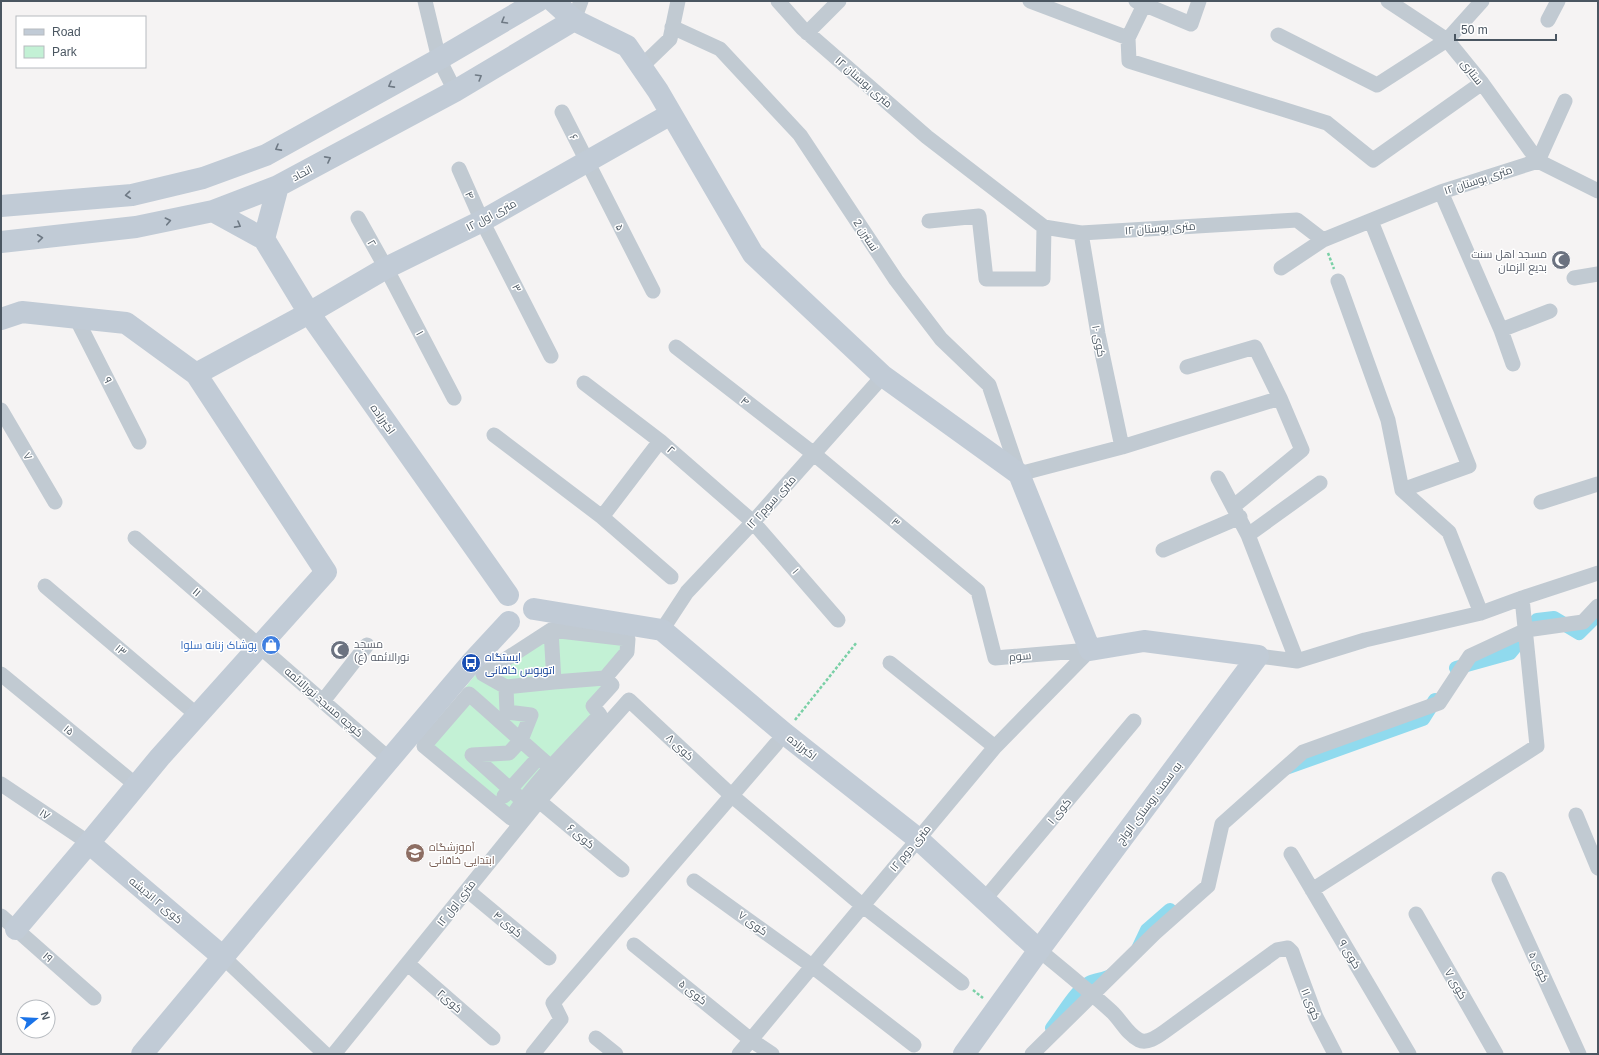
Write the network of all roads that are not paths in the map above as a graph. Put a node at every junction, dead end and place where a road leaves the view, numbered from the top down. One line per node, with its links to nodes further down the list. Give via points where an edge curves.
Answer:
1 (425, 1): 20 (street)
2 (538, 1): 20 (street, one-way to 20)
3 (553, 1): 13 (street)
4 (678, 1): 15 (street)
5 (778, 1): 16 (street, ۱۲ متری بوستان)
6 (839, 1): 16 (street)
7 (1030, 1): 18 (street)
8 (1199, 1): 12 (street, via 1191,24)
9 (1388, 1): 19 (street, ستاری)
10 (1482, 1): 19 (street)
11 (1558, 1): 14 (street)
12 (1140, 3): 18 (street)
13 (577, 11): 21 (street, via 607,35 627,46); 23 (street, اتحاد, one-way to 13)
14 (1548, 20)
15 (672, 27): 21 (street, via 670,39); 70 (street, نسترن 2, via 720,48 800,135 896,280 940,339 989,385)
16 (807, 33): 39 (street, ۱۲ متری بوستان, via 927,137)
17 (1278, 34): 19 (street, via 1377,85)
18 (1128, 38): 22 (street, via 1130,60 1327,123 1373,160)
19 (1447, 40): 22 (street, ستاری)
20 (439, 59): 23 (street); 33 (street, one-way to 33, via 266,155 203,178 132,195)
21 (642, 66): 26 (street)
22 (1482, 83): 27 (street, ستاری)
23 (455, 91): 30 (street, اتحاد, one-way to 23)
24 (1564, 101): 27 (street)
25 (562, 112): 28 (street, ۶)
26 (671, 114): 28 (street, ۱۲ متری اول); 60 (street, via 754,254)
27 (1538, 161): 31 (street); 32 (street, ۱۲ متری بوستان)
28 (587, 162): 36 (street, ۱۲ متری اول); 49 (street, ۵)
29 (458, 169): 36 (street, ۴)
30 (278, 186): 34 (street, اتحاد); 41 (street)
31 (1598, 191)
32 (1441, 192): 38 (street, ۱۲ متری بوستان); 54 (street)
33 (1, 206)
34 (213, 211): 41 (street, one-way to 41); 43 (street, اتحاد, one-way to 34, via 136,228)
35 (358, 218): 44 (street, ۲)
36 (482, 221): 44 (street, ۱۲ متری اول); 56 (street, ۳)
37 (929, 221): 39 (street, via 979,216 986,279 1043,279)
38 (1371, 221): 42 (street, ۱۲ متری بوستان); 74 (street, via 1469,466)
39 (1044, 227): 40 (street, ۱۲ متری بوستان)
40 (1081, 233): 42 (street, ۱۲ متری بوستان, via 1296,220); 68 (street, کوی ۱۰, via 1098,334)
41 (264, 239): 51 (street, اکبرزاده)
42 (1323, 240): 45 (street)
43 (1, 242)
44 (386, 268): 51 (street, ۱۲ متری اول); 62 (street, ۱)
45 (1281, 268)
46 (1598, 274): 47 (street)
47 (1574, 278)
48 (1338, 281): 74 (street, via 1388,420)
49 (654, 291)
50 (1550, 312): 54 (street)
51 (309, 313): 59 (street, ۱۲ متری اول); 87 (street, اکبرزاده)
52 (76, 318): 53 (street, via 22,312); 59 (street, via 126,323); 67 (street, ۹)
53 (1, 319)
54 (1501, 330): 57 (street)
55 (676, 347): 69 (street, ۴)
56 (551, 356)
57 (1513, 364)
58 (1187, 367): 63 (street, via 1255,346)
59 (196, 374): 98 (street, via 326,572)
60 (883, 376): 69 (street, ۱۲ متری سوم۲); 70 (street)
61 (584, 383): 66 (street, ۲)
62 (454, 398)
63 (1280, 398): 68 (street); 77 (street, via 1302,450)
64 (1, 410): 75 (street, ۷)
65 (494, 435): 78 (street)
66 (660, 441): 78 (street); 79 (street, ۲)
67 (139, 442)
68 (1122, 448): 70 (street)
69 (814, 454): 79 (street, ۱۲ متری سوم۲); 86 (street, ۳)
70 (1019, 474): 99 (street)
71 (1218, 478): 77 (street)
72 (1320, 483): 80 (street)
73 (1598, 484): 76 (street)
74 (1402, 490): 91 (street, via 1449,532)
75 (55, 502)
76 (1541, 502)
77 (1237, 512): 80 (street); 82 (street)
78 (602, 517): 84 (street)
79 (753, 522): 92 (street, ۱); 95 (street, ۱۲ متری سوم۲, via 687,592)
80 (1248, 535): 101 (street)
81 (135, 538): 98 (street, ۱۱)
82 (1163, 550)
83 (1598, 573): 88 (street)
84 (670, 576)
85 (45, 586): 109 (street, ۱۳)
86 (978, 591): 99 (street, سوم, via 995,658)
87 (508, 595): 90 (street, via 517,592 527,595); 93 (street, via 501,609)
88 (1522, 598): 91 (street); 96 (street)
89 (1598, 606): 96 (street, via 1583,622)
90 (534, 609): 93 (street, via 525,623); 95 (street)
91 (1481, 612): 101 (street, via 1365,640)
92 (838, 620)
93 (509, 622): 115 (street)
94 (552, 630): 104 (street, via 628,639 628,652); 105 (street); 106 (street, via 483,674)
95 (662, 630): 111 (street, اکبرزاده)
96 (1526, 630): 133 (street, via 1537,746); 145 (street, via 1470,656 1439,703 1303,752 1222,824 1208,886 1155,933)
97 (367, 645): 108 (street)
98 (259, 646): 108 (street, کوچه مسجد نورالائمه); 109 (street)
99 (1090, 650): 100 (street, via 1144,641); 113 (street, ۱۲ متری دوم)
100 (1258, 656): 101 (street); 139 (street, به سمت روستای الواج)
101 (1297, 660)
102 (890, 663): 113 (street)
103 (1, 674): 118 (street, ۱۵)
104 (605, 678): 105 (street); 116 (street, via 612,685 593,706 600,715)
105 (554, 682): 106 (street)
106 (506, 688): 112 (street, via 507,712 531,715)
107 (629, 700): 120 (street, کوی ۸); 122 (street, ۱۲ متری اول)
108 (323, 701): 115 (street, کوچه مسجد نورالائمه)
109 (197, 715): 118 (street)
110 (1134, 721): 134 (street, کوی ۱)
111 (780, 739): 120 (street); 125 (street, اکبرزاده)
112 (521, 740): 114 (street); 119 (street, via 509,753 472,755); 123 (street, via 469,694 424,746)
113 (995, 746): 125 (street, ۱۲ متری دوم)
114 (539, 757): 116 (street); 119 (street)
115 (389, 759): 140 (street)
116 (551, 767): 121 (street)
117 (1, 784): 126 (street, ۱۷)
118 (136, 785): 126 (street)
119 (510, 789): 121 (street); 123 (street)
120 (731, 795): 135 (street, کوی ۸); 154 (street, via 553,1003 561,1019)
121 (522, 800): 123 (street, via 511,818)
122 (539, 801): 129 (street, کوی ۶); 132 (street, ۱۲ متری اول)
123 (496, 805)
124 (1576, 815): 128 (street)
125 (917, 838): 134 (street, اکبرزاده); 135 (street, ۱۲ متری دوم)
126 (89, 843): 137 (street); 140 (street, کوی ۲ اندیشه)
127 (1291, 854): 133 (street, کوی ۹)
128 (1598, 868)
129 (622, 870)
130 (1499, 879): 163 (street, کوی ۵)
131 (694, 881): 143 (street, کوی ۷)
132 (466, 890): 141 (street, کوی ۴); 142 (street, ۱۲ متری اول)
133 (1312, 890): 161 (street, کوی ۹)
134 (984, 900): 139 (street, اکبرزاده)
135 (862, 904): 143 (street, ۱۲ متری دوم); 144 (street, کوی ۸)
136 (1416, 914): 162 (street, کوی ۷)
137 (9, 922): 146 (street, ۱۹)
138 (634, 945): 149 (street, کوی ۵)
139 (1039, 950): 145 (street); 158 (street, به سمت روستای الواج)
140 (223, 957): 151 (street); 152 (street)
141 (549, 958)
142 (408, 964): 147 (street, کوی۲); 153 (street, ۱۲ متری اول)
143 (812, 966): 149 (street, ۱۲ متری دوم); 150 (street, کوی ۷)
144 (962, 983)
145 (1092, 996): 159 (street); 160 (street, کوی ۱۱, via 1112,1012 1140,1041 1153,1039 1277,950 1288,948 1292,952 1316,1016)
146 (94, 998)
147 (493, 1038)
148 (596, 1038): 155 (street)
149 (751, 1040): 156 (street, ۱۲ متری دوم); 157 (street, کوی ۵)
150 (914, 1045)
151 (142, 1054)
152 (325, 1054)
153 (334, 1054)
154 (533, 1054)
155 (616, 1054)
156 (739, 1054)
157 (772, 1054)
158 (964, 1054)
159 (1032, 1054)
160 (1335, 1054)
161 (1409, 1054)
162 (1496, 1054)
163 (1580, 1054)

